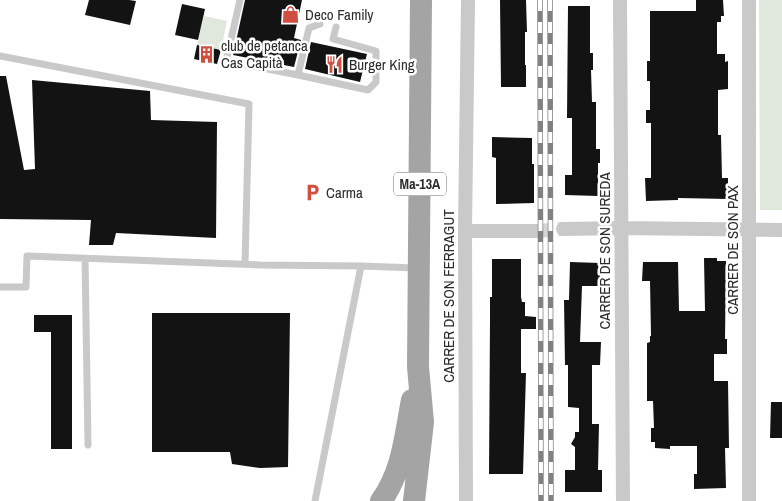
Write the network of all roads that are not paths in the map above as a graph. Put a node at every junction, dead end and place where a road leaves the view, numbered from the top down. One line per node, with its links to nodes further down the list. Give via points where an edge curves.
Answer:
1 (240, 0): 9 (lane, via 226,61)
2 (421, 0): 19 (main road, Ma-13A)
3 (468, 0): 15 (street, CARRER DE SON FERRAGUT)
4 (620, 0): 10 (street, CARRER DE SON SUREDA)
5 (749, 0): 11 (street, CARRER DE SON PAX)
6 (320, 24): 9 (lane, via 309,28)
7 (336, 27): 9 (lane, via 333,39 376,51 376,82 368,90)
8 (0, 56): 17 (lane, via 249,104)
9 (298, 75)
10 (621, 228): 11 (street); 13 (street); 27 (street, CARRER DE SON SUREDA)
11 (748, 229): 14 (street); 28 (street, CARRER DE SON PAX)
12 (537, 230): 15 (street)
13 (563, 230)
14 (782, 230)
15 (465, 231): 26 (street, CARRER DE SON FERRAGUT)
16 (85, 258): 17 (lane); 20 (lane, via 27,256 26,288); 22 (lane)
17 (245, 264): 18 (lane)
18 (361, 266): 19 (lane); 23 (lane)
19 (419, 269): 21 (main road, Ma-13A)
20 (0, 287)
21 (418, 367): 24 (main road, Ma-13A, via 403,453 393,481); 25 (main road, Ma-13A, via 423,422)
22 (88, 445)
23 (315, 499)
24 (381, 501)
25 (414, 501)
26 (466, 501)
27 (623, 501)
28 (750, 501)

